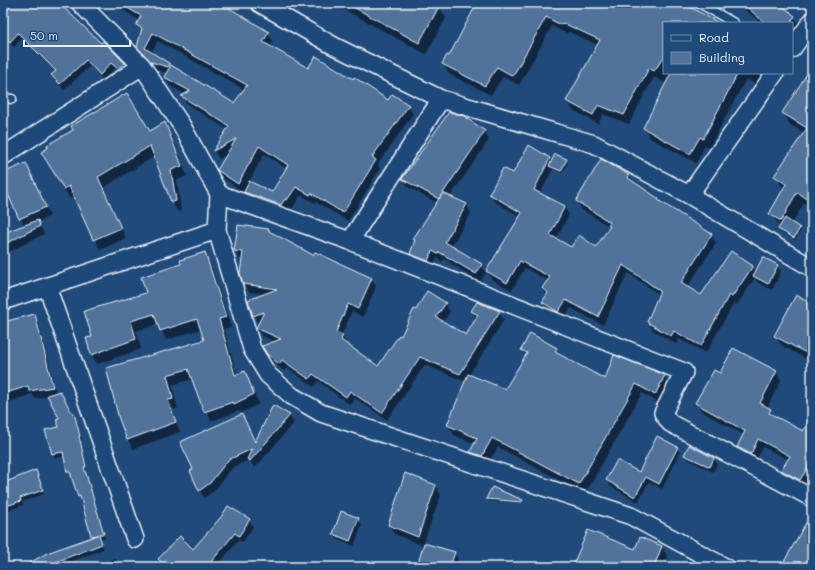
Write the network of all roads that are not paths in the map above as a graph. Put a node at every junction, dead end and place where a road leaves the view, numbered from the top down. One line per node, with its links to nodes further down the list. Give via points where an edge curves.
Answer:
1 (80, 3): 7 (street)
2 (259, 3): 11 (street, via 334,46)
3 (699, 3): 5 (lane)
4 (812, 21): 6 (street)
5 (732, 22)
6 (793, 48)
7 (142, 66): 12 (street); 13 (street, via 182,126)
8 (774, 74): 14 (street)
9 (3, 98): 10 (lane)
10 (12, 99)
11 (441, 99): 14 (street, via 594,144); 16 (street)
12 (3, 156)
13 (220, 194): 15 (street); 16 (street)
14 (689, 195): 17 (street)
15 (217, 230): 18 (street); 22 (street, via 252,349 268,375 292,396 321,413 631,516)
16 (350, 241): 20 (street, via 684,372 663,413 670,423)
17 (812, 268)
18 (47, 286): 19 (street); 21 (street)
19 (3, 301)
20 (812, 498)
21 (135, 539)
22 (725, 567)

